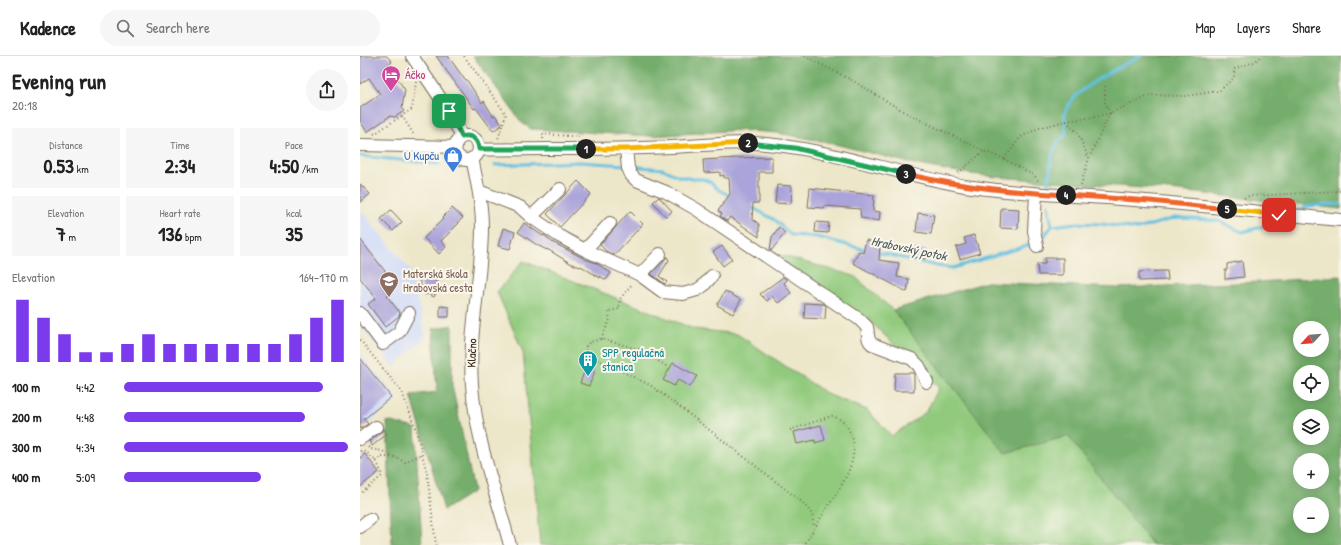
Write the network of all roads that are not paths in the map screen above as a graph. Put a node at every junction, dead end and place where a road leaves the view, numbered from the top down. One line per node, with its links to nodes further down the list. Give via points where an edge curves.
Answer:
1 (412, 56): 3 (street, via 449,111)
2 (364, 141): 3 (street)
3 (459, 142): 4 (street, via 466,136 474,138 477,141); 4 (street, via 456,151 460,157 468,160)
4 (476, 154): 5 (street); 8 (street, Klačno)
5 (627, 159): 7 (street, via 735,143 755,143 795,148 948,183 990,189); 19 (street, via 631,175 636,180 696,208 859,319 867,327 869,342 912,359 919,366)
6 (560, 189): 9 (street)
7 (1039, 190): 10 (street); 12 (street, via 1034,231)
8 (479, 191): 9 (street, via 520,207); 22 (street, Klačno, via 482,229 474,310 472,385 482,444)
9 (531, 217): 13 (street)
10 (1341, 220)
11 (610, 223): 13 (street)
12 (1037, 242)
13 (585, 250): 15 (street)
14 (660, 254): 15 (street)
15 (640, 275): 16 (street, via 663,292 683,294 704,286)
16 (712, 276)
17 (360, 313): 18 (street, via 383,344 399,332)
18 (409, 313)
19 (927, 382)
20 (376, 426): 21 (street)
21 (360, 439)
22 (510, 545)

